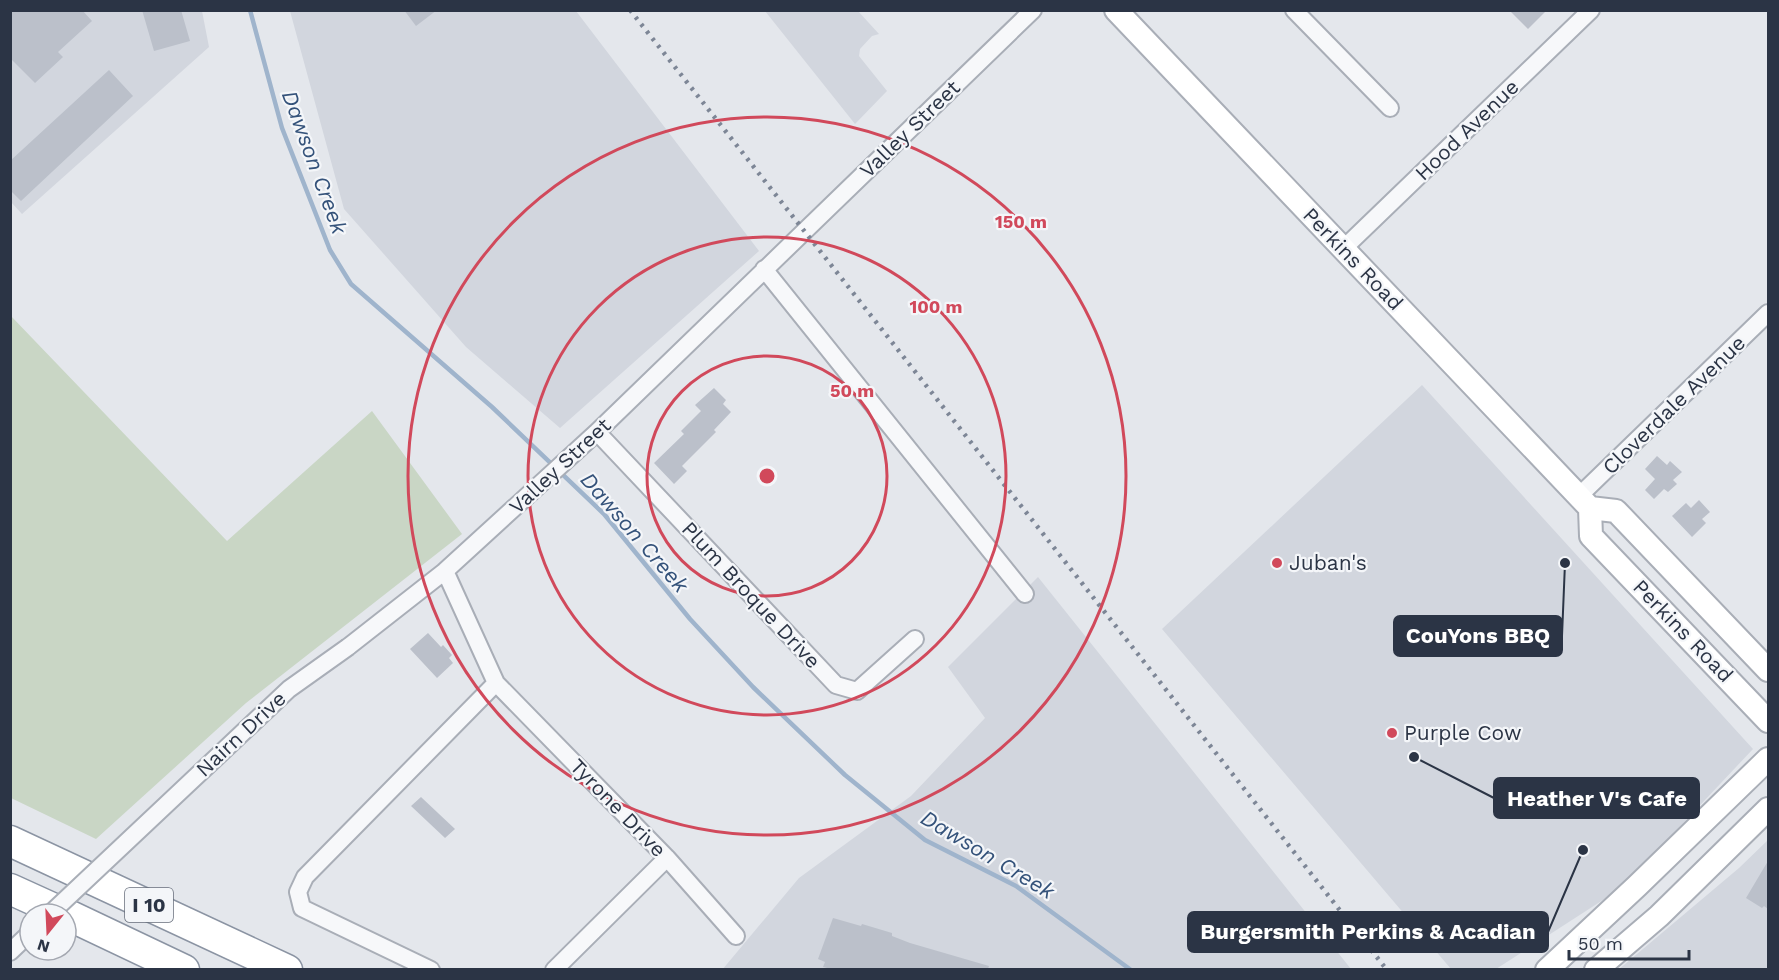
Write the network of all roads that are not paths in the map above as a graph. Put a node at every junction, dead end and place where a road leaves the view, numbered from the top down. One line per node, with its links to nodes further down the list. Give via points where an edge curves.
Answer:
1 (1033, 10): 7 (street, Valley Street)
2 (1116, 10): 6 (main road, Perkins Road)
3 (1294, 10): 5 (street)
4 (1590, 10): 6 (street, Hood Avenue)
5 (1390, 108)
6 (1343, 249): 10 (main road, Perkins Road)
7 (764, 269): 9 (street, Valley Street); 12 (street)
8 (1768, 313): 10 (street, Cloverdale Avenue)
9 (596, 432): 11 (street, Valley Street); 13 (street, Plum Broque Drive, via 836,685 857,691)
10 (1584, 502): 14 (main road, Perkins Road, via 1616,511); 16 (main road, Perkins Road, via 1591,536)
11 (445, 571): 15 (street); 23 (street, Nairn Drive, bridge, via 289,689)
12 (1025, 594)
13 (915, 639)
14 (1768, 670)
15 (496, 683): 20 (street, Tyrone Drive); 28 (street, via 305,877 298,892 302,908)
16 (1768, 721)
17 (1768, 759): 30 (main road)
18 (1768, 809): 31 (main road, via 1659,916)
19 (10, 841): 27 (highway, I 10)
20 (667, 858): 25 (street, Tyrone Drive); 29 (street)
21 (10, 889): 22 (highway, I 10)
22 (39, 902)
23 (63, 902)
24 (78, 920): 26 (highway, I 10)
25 (736, 936)
26 (184, 969)
27 (287, 969)
28 (430, 969)
29 (554, 969)
30 (1547, 969)
31 (1596, 969)

